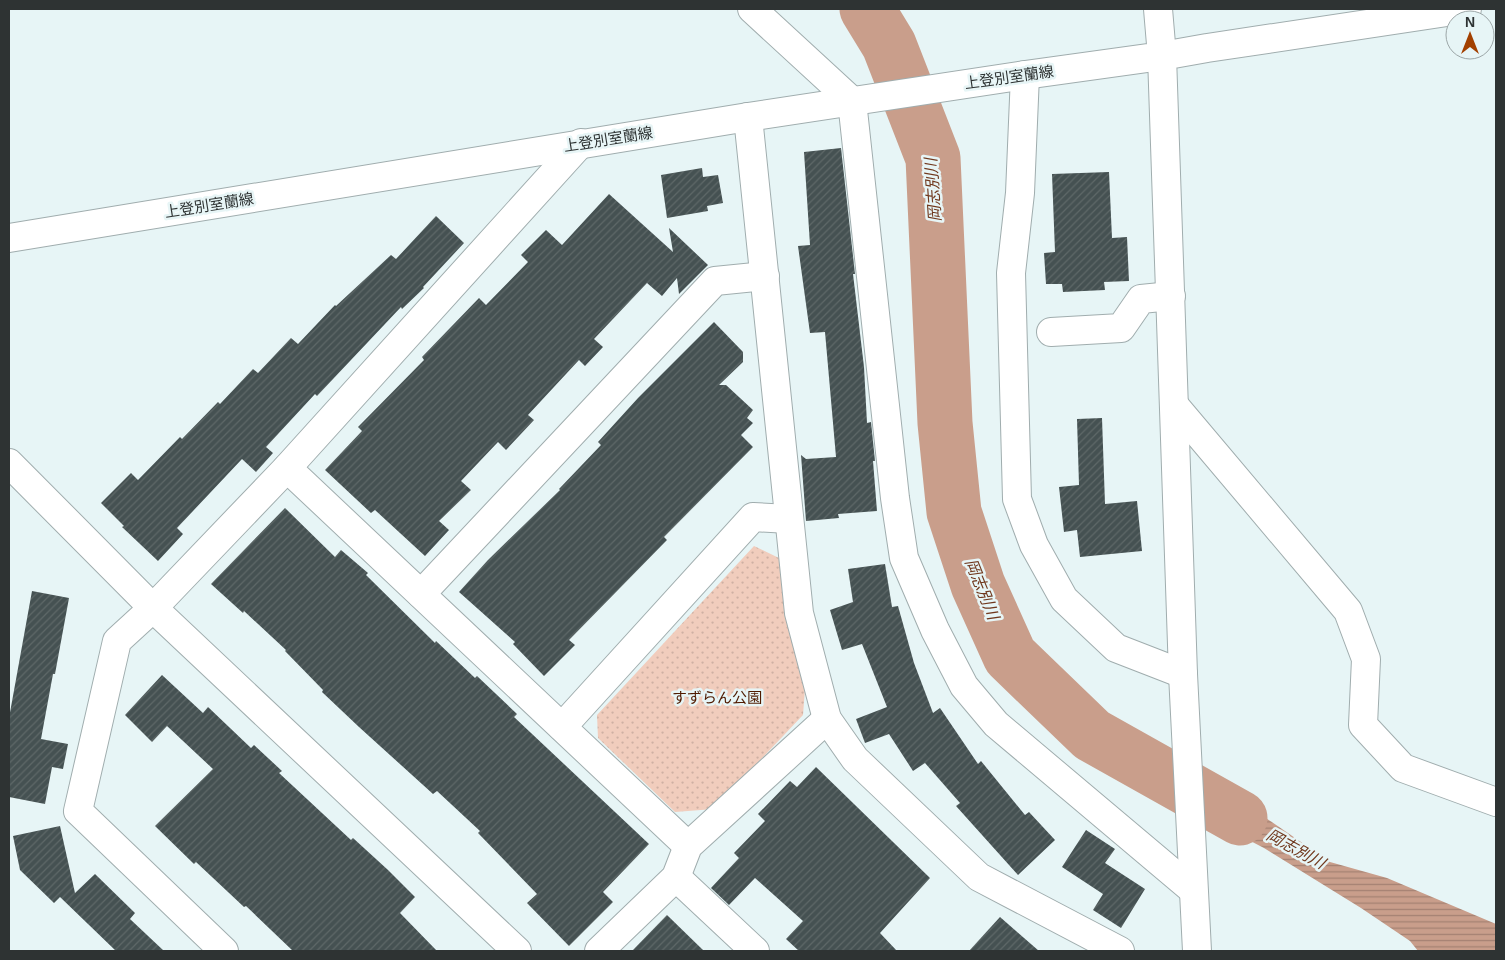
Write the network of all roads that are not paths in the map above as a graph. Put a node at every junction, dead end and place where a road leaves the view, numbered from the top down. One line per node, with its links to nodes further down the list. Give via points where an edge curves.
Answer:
1 (752, 9): 6 (street)
2 (1158, 9): 4 (street)
3 (1467, 9): 4 (street, 上登別室蘭線)
4 (1162, 56): 5 (street, 上登別室蘭線); 11 (street)
5 (1025, 75): 6 (street, 上登別室蘭線); 19 (street, via 1020,193 1011,273 1017,499 1034,546 1064,600 1116,648)
6 (860, 100): 7 (street, 上登別室蘭線); 25 (street, via 895,498 904,558 964,686 996,724)
7 (748, 117): 8 (street, 上登別室蘭線); 10 (street)
8 (581, 144): 9 (street, 上登別室蘭線); 15 (street)
9 (9, 238)
10 (765, 276): 16 (street); 17 (street, via 714,280)
11 (1171, 296): 12 (street, via 1141,299 1121,328); 13 (street)
12 (1051, 332)
13 (1175, 406): 19 (street); 22 (street, via 1348,611 1366,658 1363,725 1403,768)
14 (9, 463): 18 (street)
15 (287, 468): 17 (street); 18 (street)
16 (789, 520): 20 (street, via 799,613); 21 (street, via 753,517)
17 (421, 594): 21 (street)
18 (153, 608): 26 (street, via 117,641 78,811); 27 (street)
19 (1183, 674): 25 (street)
20 (827, 719): 23 (street); 30 (street, via 854,759 979,877)
21 (562, 727): 23 (street)
22 (1496, 802)
23 (688, 846): 24 (street)
24 (676, 877): 28 (street); 29 (street)
25 (1193, 890): 31 (street)
26 (224, 951)
27 (517, 951)
28 (599, 951)
29 (755, 951)
30 (1120, 951)
31 (1196, 951)

